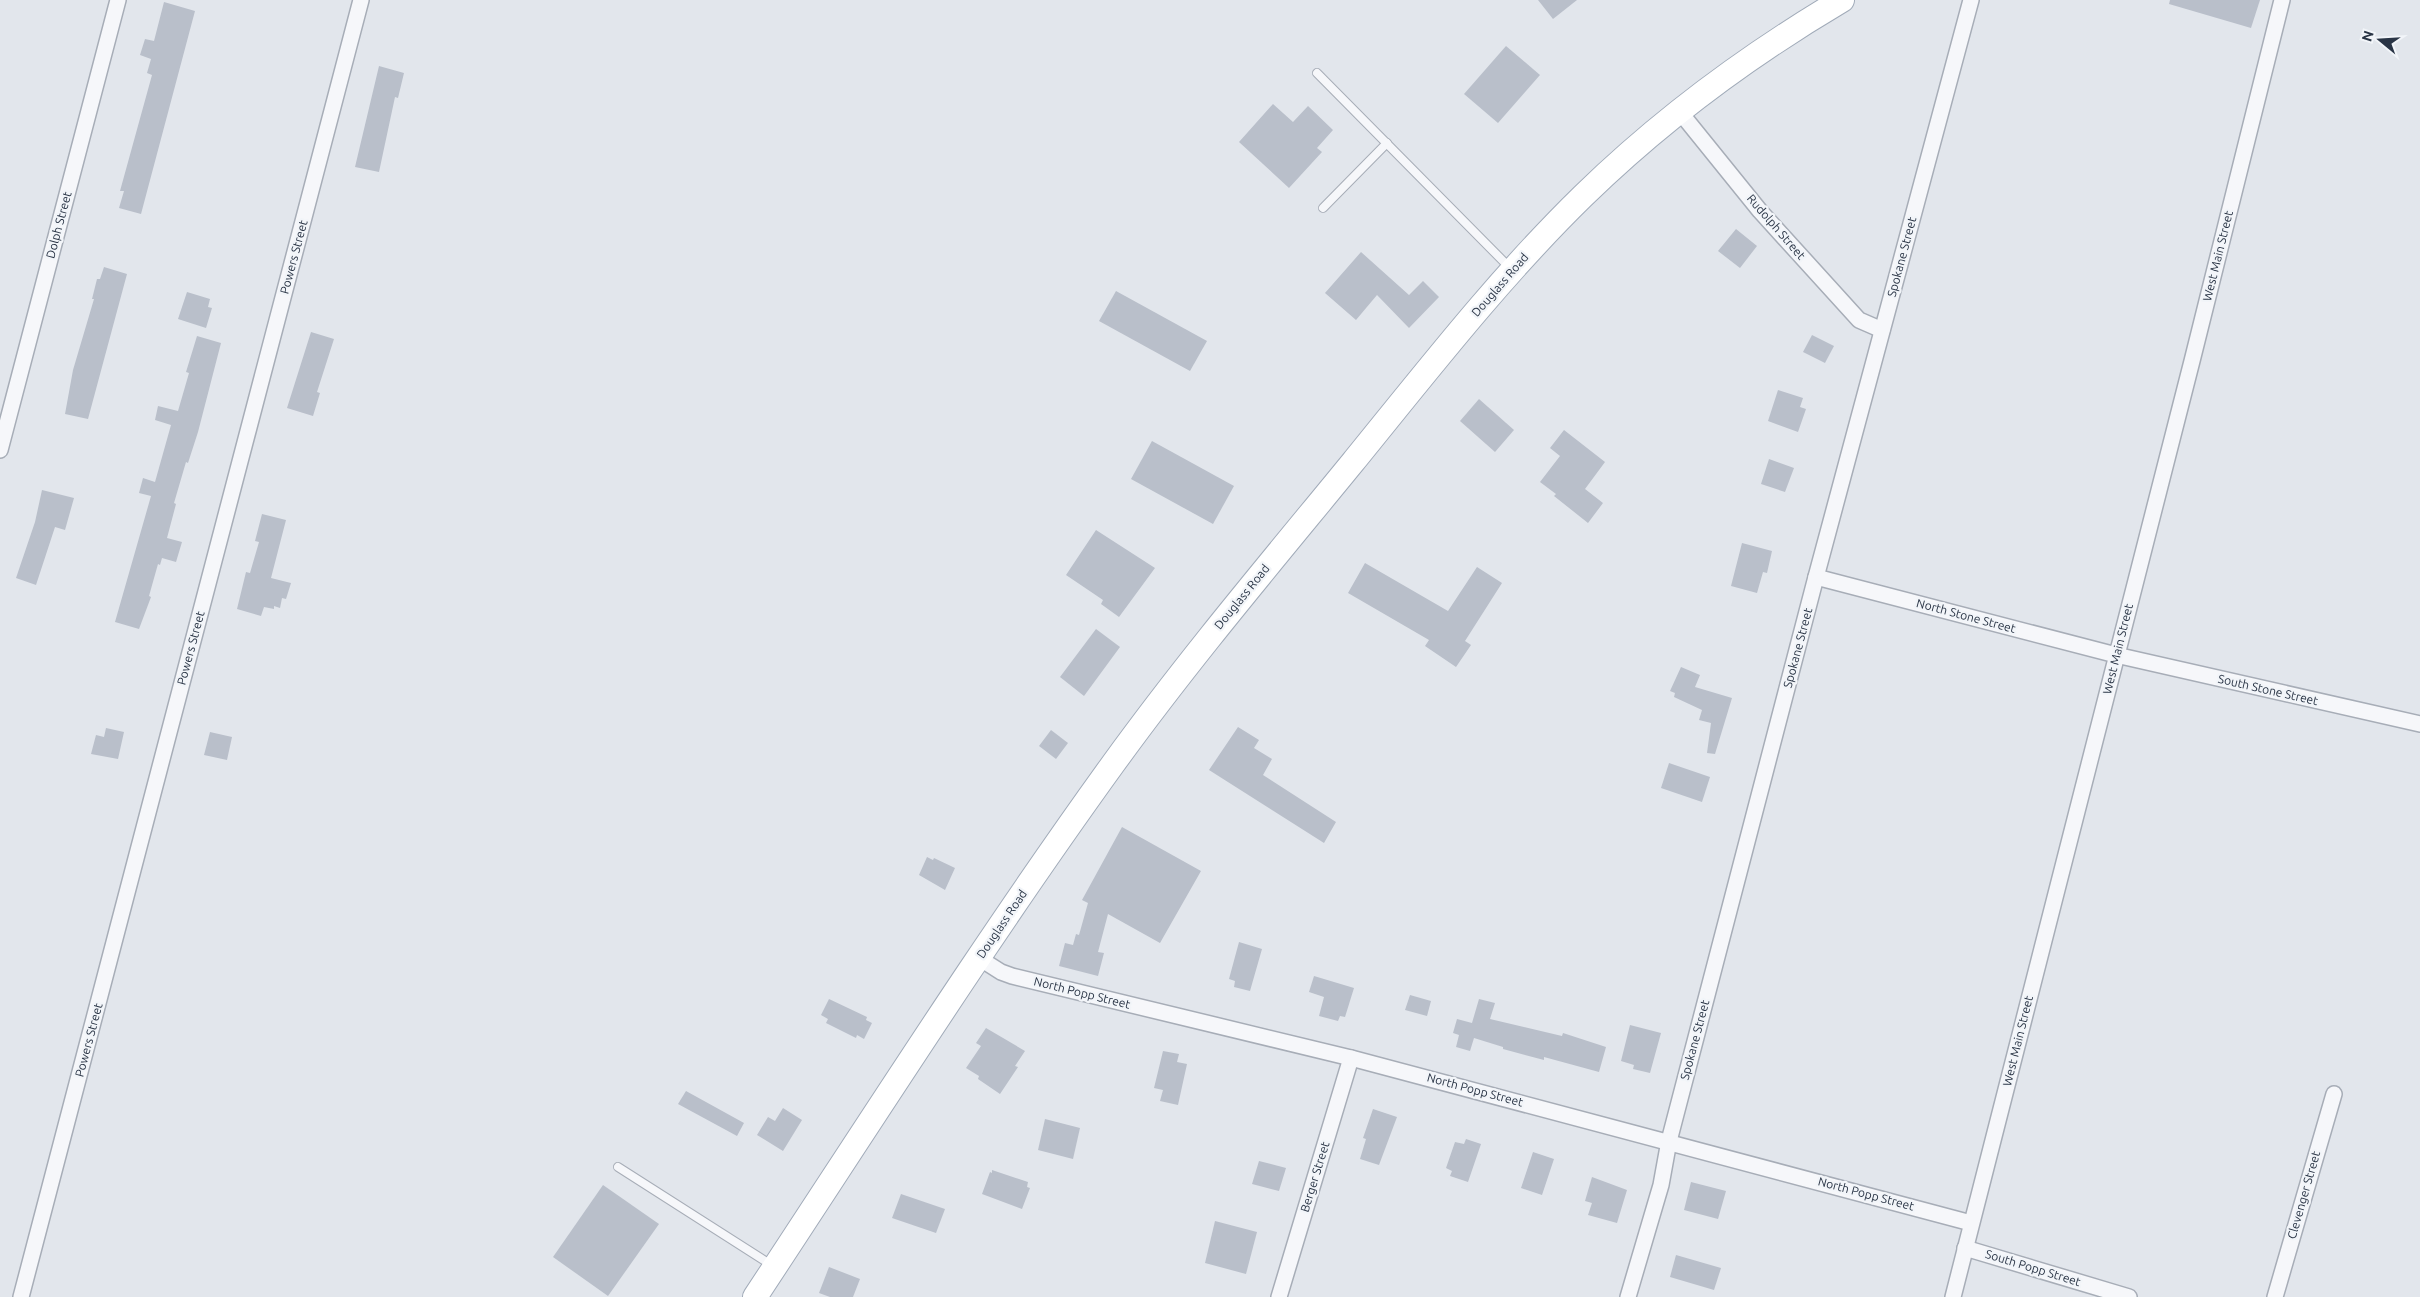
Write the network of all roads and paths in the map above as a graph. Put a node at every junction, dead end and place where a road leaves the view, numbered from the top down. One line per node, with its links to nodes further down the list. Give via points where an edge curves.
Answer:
1 (118, 0): 12 (street, Dolph Street)
2 (361, 0): 24 (street, Powers Street)
3 (1842, 0): 7 (main road, Douglass Road, via 1759,52)
4 (1971, 0): 11 (street, Spokane Street)
5 (2282, 0): 14 (street, West Main Street)
6 (1317, 73): 8 (lane)
7 (1680, 112): 10 (main road, Douglass Road, via 1584,196); 11 (street, Rudolph Street, via 1760,211 1859,320)
8 (1387, 143): 9 (lane); 10 (lane)
9 (1323, 208)
10 (1512, 270): 16 (main road, Douglass Road, via 1171,687 1075,818)
11 (1882, 330): 13 (street, Spokane Street)
12 (0, 450)
13 (1816, 577): 14 (street, North Stone Street); 19 (street, Spokane Street)
14 (2116, 655): 15 (street, South Stone Street); 21 (street, West Main Street)
15 (2420, 724)
16 (980, 958): 17 (street, North Popp Street, via 1012,976); 23 (main road, Douglass Road)
17 (1351, 1058): 19 (street, North Popp Street); 26 (street, Berger Street)
18 (2334, 1094): 30 (street, Clevenger Street)
19 (1669, 1141): 21 (street, North Popp Street); 27 (street, Spokane Street, via 1661,1185)
20 (618, 1167): 23 (lane)
21 (1971, 1223): 22 (street, West Main Street)
22 (1965, 1248): 28 (street, West Main Street); 29 (street, South Popp Street)
23 (775, 1267): 25 (main road, Douglass Road)
24 (21, 1297)
25 (755, 1297)
26 (1279, 1297)
27 (1628, 1297)
28 (1953, 1297)
29 (2129, 1297)
30 (2275, 1297)

